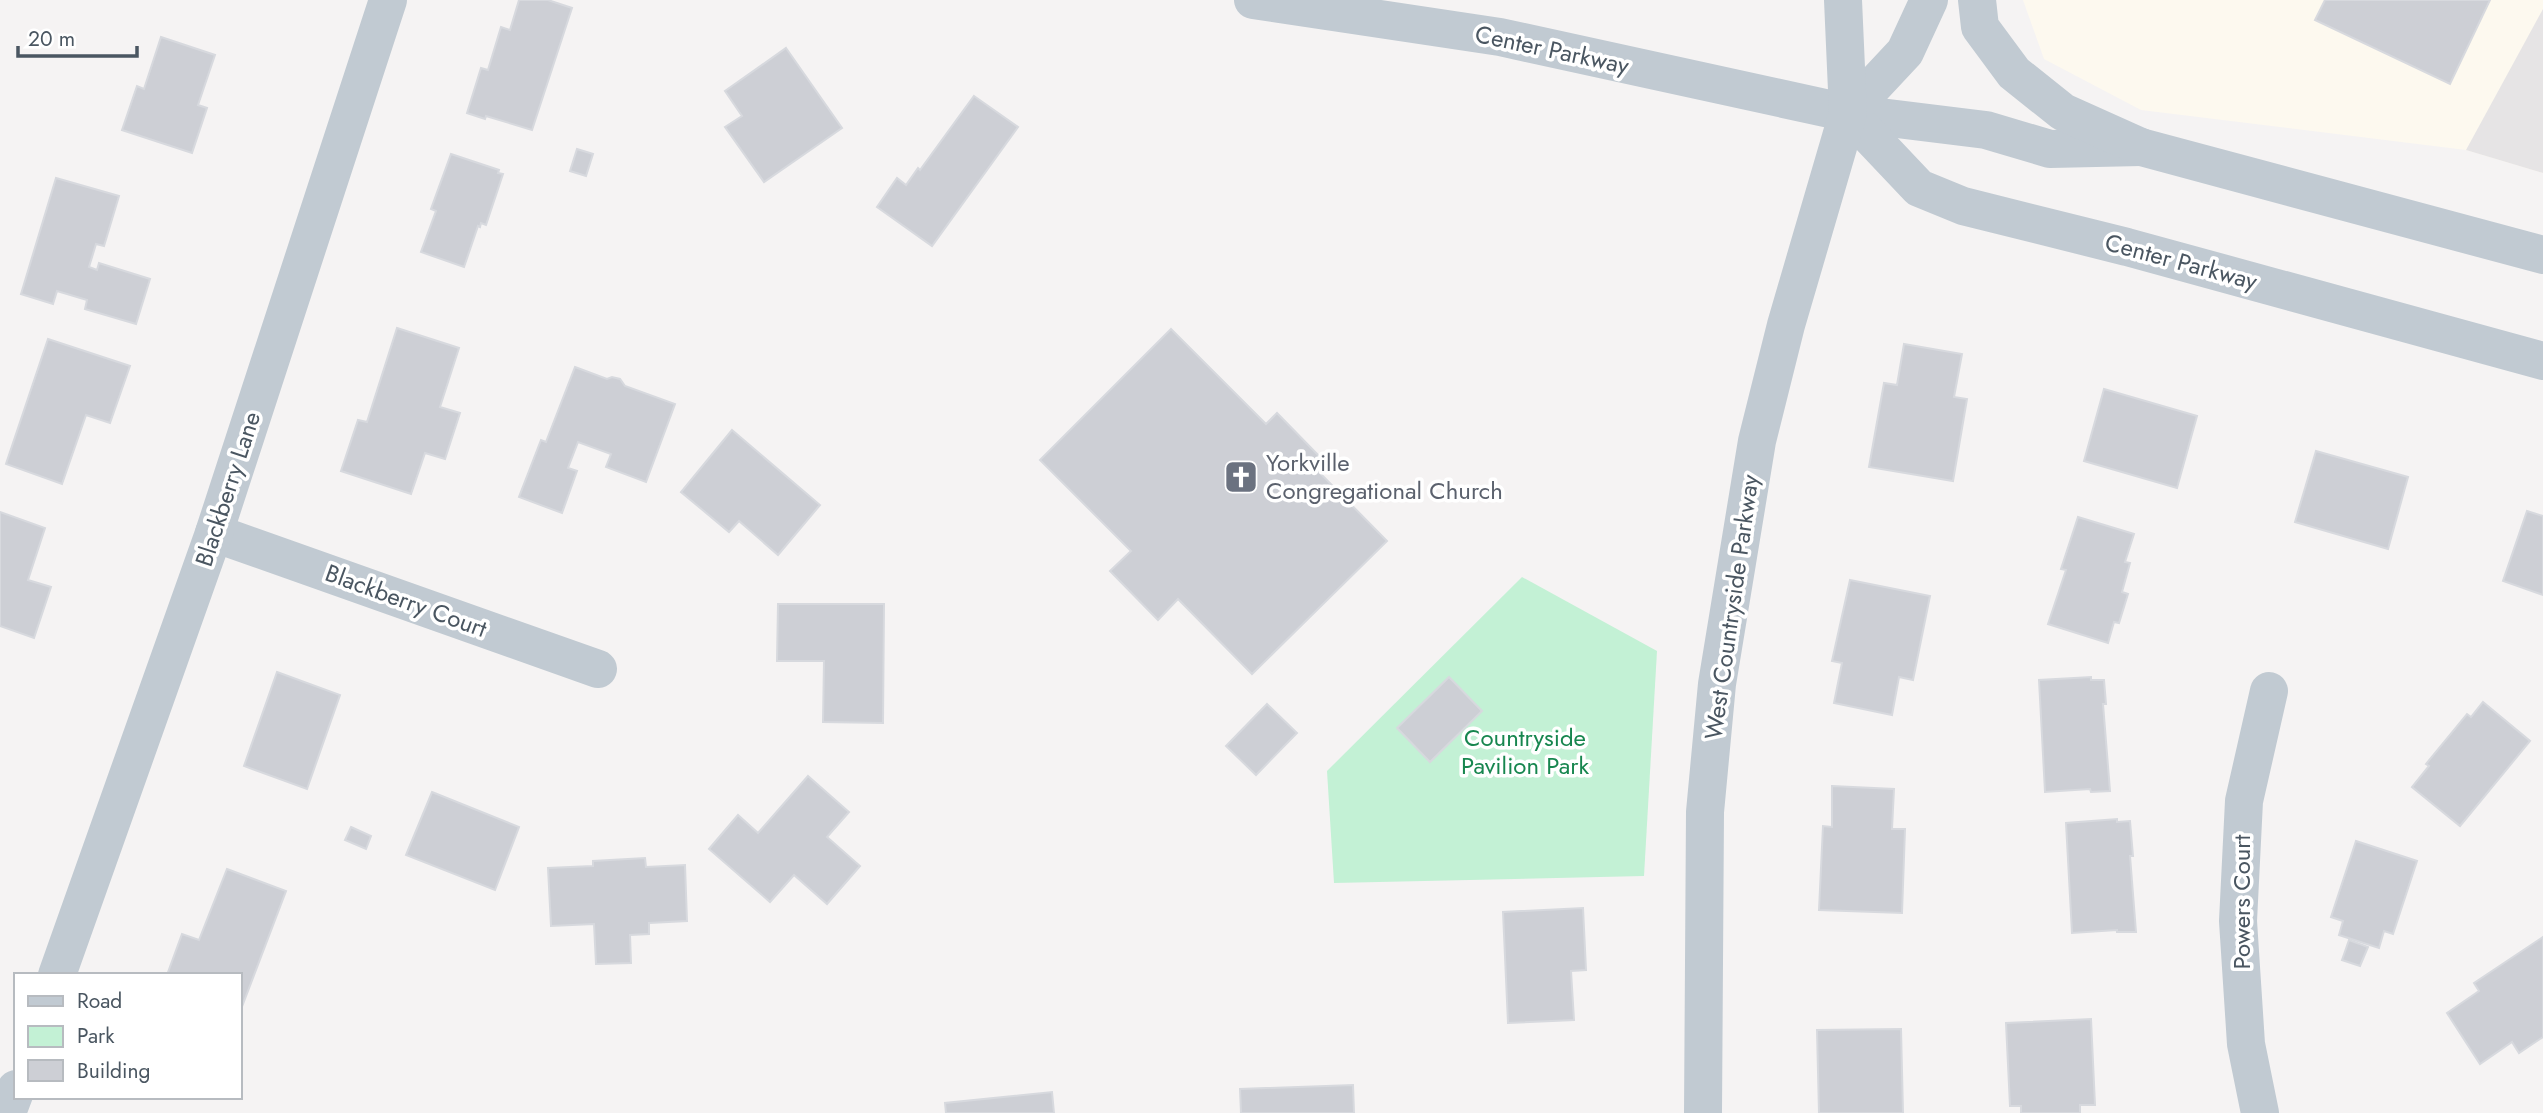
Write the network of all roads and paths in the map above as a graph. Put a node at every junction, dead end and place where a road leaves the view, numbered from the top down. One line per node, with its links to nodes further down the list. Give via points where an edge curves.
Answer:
1 (388, 0): 10 (street, Blackberry Lane)
2 (1252, 0): 6 (street, Center Parkway, via 1500,37)
3 (1843, 0): 6 (street, West Countryside Parkway)
4 (1929, 0): 6 (street, West Countryside Parkway, via 1905,52)
5 (1977, 0): 7 (street, Center Parkway, via 1980,27 2014,73 2063,112)
6 (1848, 113): 7 (street, Center Parkway, via 1986,130 2050,149); 9 (street, Center Parkway, via 1919,188 1963,206); 16 (street, West Countryside Parkway, via 1757,441 1717,684 1704,812)
7 (2141, 148): 8 (street, Center Parkway)
8 (2543, 255)
9 (2543, 361)
10 (214, 533): 11 (street, Blackberry Court); 13 (street, Blackberry Lane)
11 (598, 669)
12 (2269, 691): 17 (street, Powers Court, via 2244,801 2238,921 2246,1044)
13 (58, 973)
14 (14, 1094): 15 (street)
15 (7, 1113)
16 (1703, 1113)
17 (2260, 1113)

